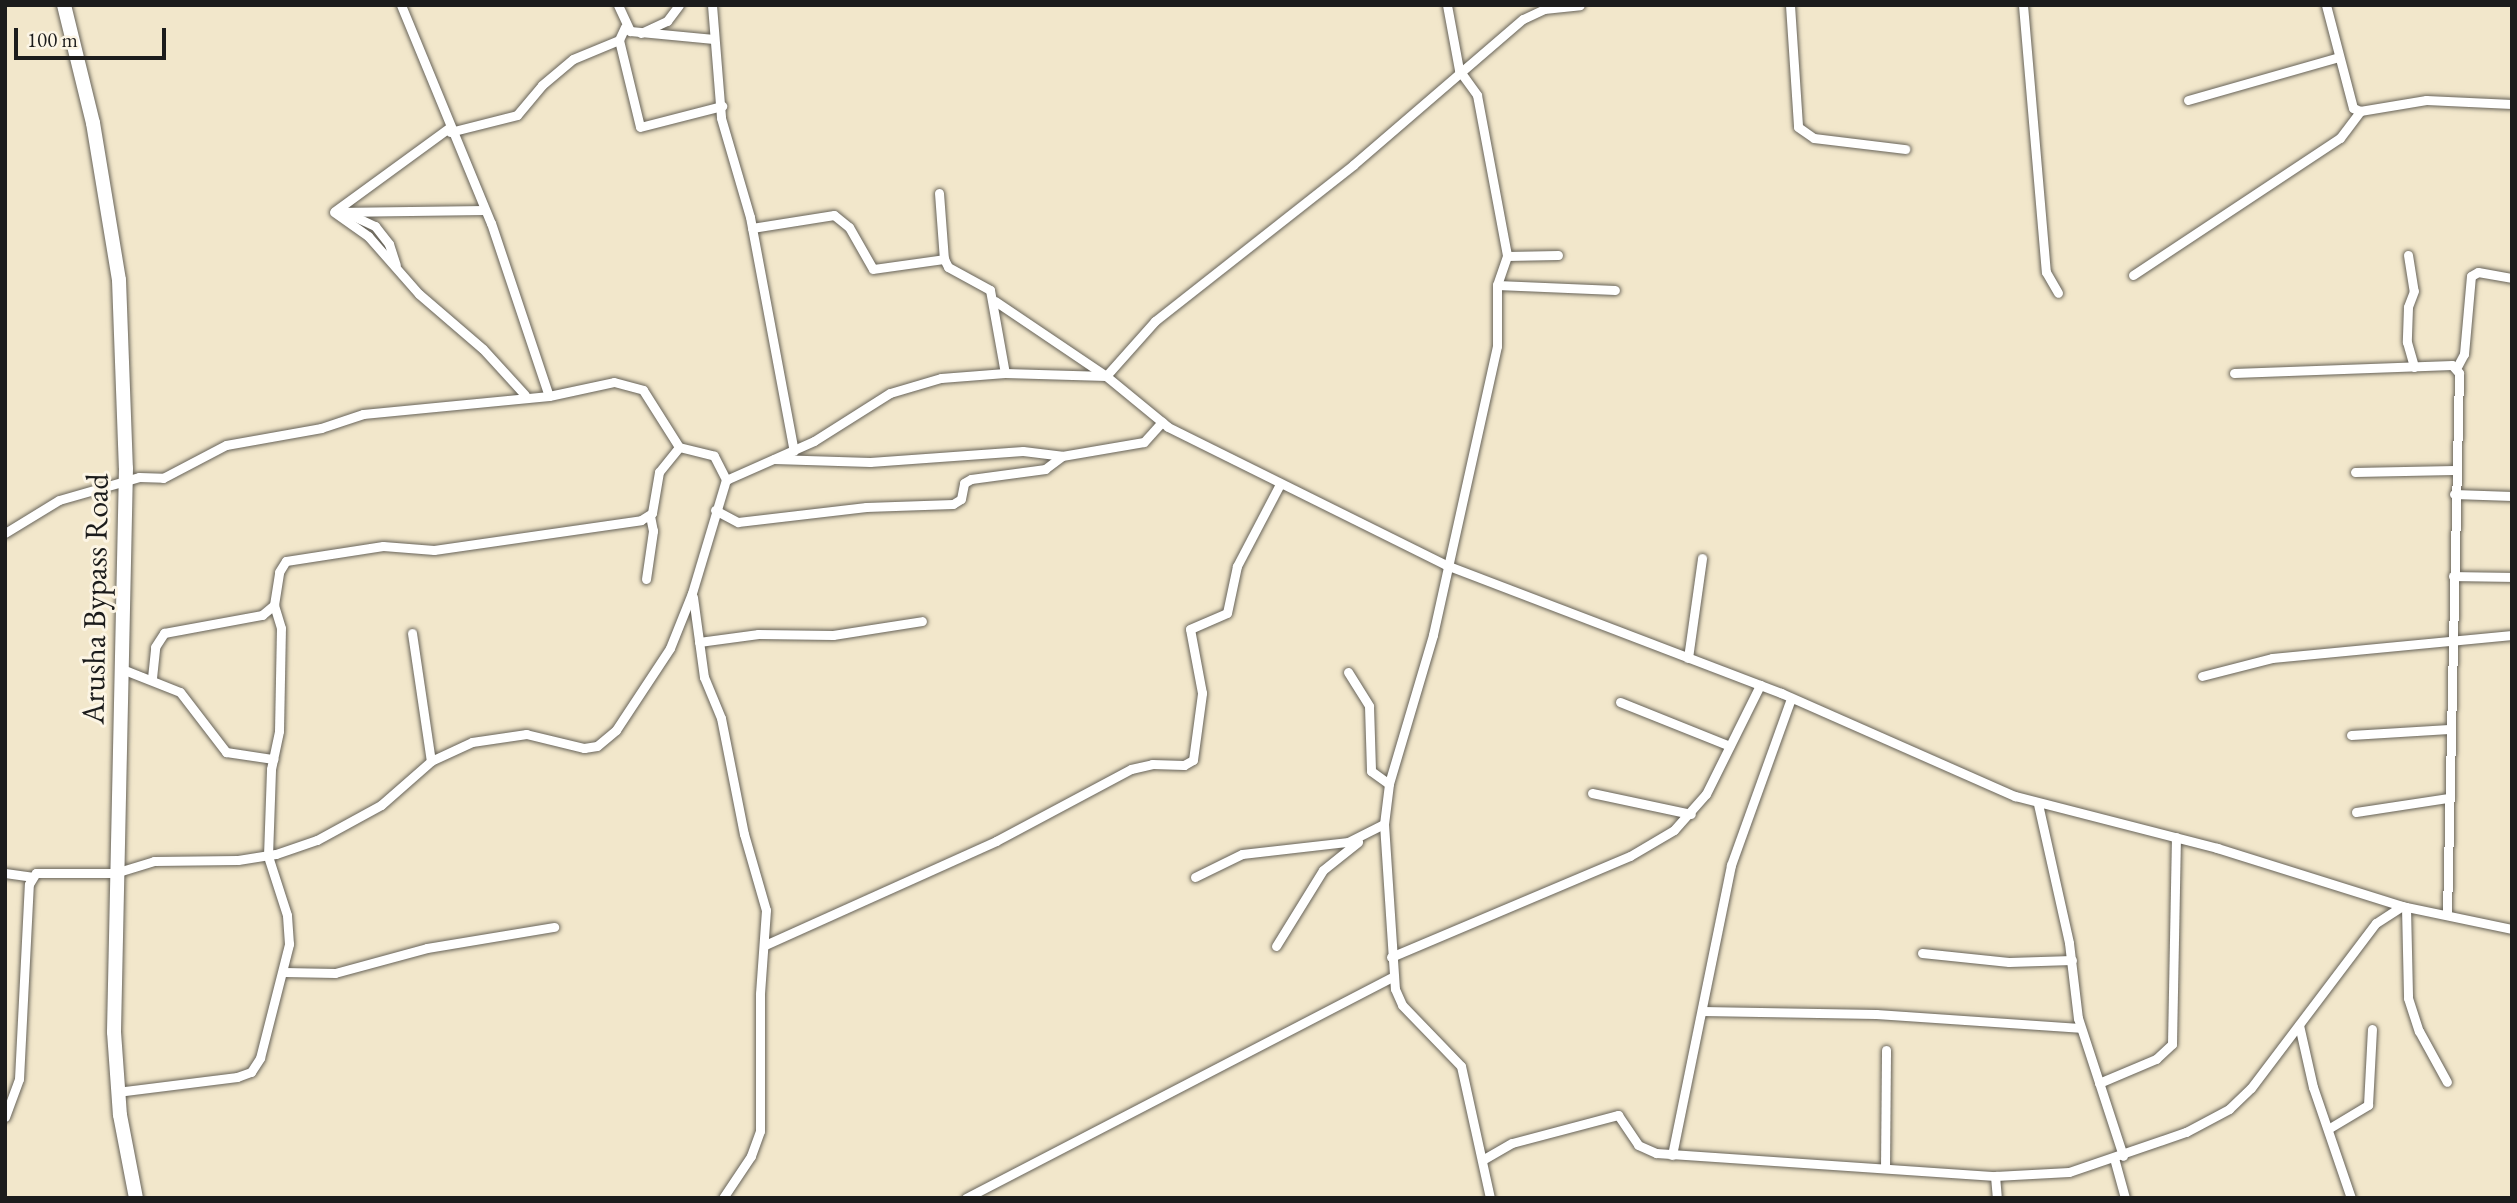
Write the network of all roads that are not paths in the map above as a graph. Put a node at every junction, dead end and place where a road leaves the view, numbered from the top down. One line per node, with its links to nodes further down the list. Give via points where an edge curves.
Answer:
1 (64, 5): 51 (main road, Arusha Bypass Road, via 93,123 119,280)
2 (401, 5): 21 (street)
3 (618, 5): 11 (street)
4 (679, 5): 12 (street, via 667,21)
5 (712, 5): 13 (street)
6 (1447, 5): 16 (street)
7 (1580, 5): 16 (street, via 1533,12)
8 (1790, 5): 22 (street, via 1798,127 1814,138)
9 (2023, 5): 35 (street, via 2046,272)
10 (2326, 5): 15 (street)
11 (625, 27): 12 (street); 14 (street)
12 (640, 34): 13 (street)
13 (714, 39): 19 (street)
14 (619, 40): 19 (street, via 640,127); 21 (street, via 573,59 542,85 517,115)
15 (2339, 57): 17 (street); 20 (street, via 2349,102)
16 (1459, 70): 28 (street, via 1476,95); 41 (street, via 1353,165 1155,321)
17 (2188, 100)
18 (2512, 104): 20 (street, via 2426,100)
19 (722, 106): 26 (street, via 721,118)
20 (2360, 111): 31 (street, via 2340,138)
21 (450, 130): 24 (street); 25 (street)
22 (1905, 149)
23 (939, 192): 30 (street)
24 (485, 210): 25 (street); 43 (street)
25 (334, 212): 42 (street, via 368,236)
26 (752, 228): 30 (street, via 834,215 849,227 873,270); 46 (street)
27 (1558, 255): 28 (street)
28 (1507, 256): 33 (street)
29 (2408, 256): 37 (street, via 2414,291 2408,307 2407,342)
30 (944, 259): 36 (street, via 948,267 990,290)
31 (2133, 275)
32 (2512, 278): 38 (street, via 2478,272 2471,276 2464,354)
33 (1497, 285): 34 (street); 60 (street, via 1497,346)
34 (1615, 290)
35 (2058, 293)
36 (995, 301): 39 (street); 41 (street)
37 (2414, 367): 38 (street); 40 (street)
38 (2457, 367): 49 (street, via 2461,391)
39 (1005, 373): 41 (street); 46 (street, via 941,379 890,393)
40 (2234, 373)
41 (1106, 376): 44 (street)
42 (525, 395): 43 (street); 51 (street, via 467,406 363,414 321,428 226,445 163,478)
43 (549, 396): 45 (street, via 614,382 632,384 655,405)
44 (1162, 422): 47 (street, via 1144,442); 53 (street)
45 (679, 447): 52 (street, via 714,456); 57 (street, via 659,472)
46 (793, 451): 48 (street)
47 (1062, 456): 48 (street, via 1033,451 870,462); 56 (street, via 1045,469 967,481 961,499 953,503 866,507 738,523)
48 (772, 459): 52 (street)
49 (2454, 470): 50 (street); 54 (street)
50 (2355, 472)
51 (126, 480): 58 (street, via 59,500); 72 (main road, Arusha Bypass Road)
52 (726, 480): 56 (street)
53 (1280, 484): 60 (street); 102 (street, via 1240,559 1227,613 1190,629 1202,705 1189,764 1131,769 985,847)
54 (2454, 494): 55 (street); 61 (street)
55 (2512, 496)
56 (715, 510): 64 (street)
57 (650, 516): 63 (street, via 653,531); 65 (street, via 434,550 383,546 295,558 279,572)
58 (5, 533)
59 (1702, 558): 71 (street)
60 (1446, 565): 71 (street); 84 (street, via 1433,635)
61 (2454, 576): 62 (street); 69 (street)
62 (2512, 577)
63 (646, 579)
64 (692, 593): 70 (street); 83 (street, via 661,664 616,730 597,746 584,748 514,734 472,741)
65 (274, 604): 75 (street, via 254,617 164,633 155,647); 82 (street, via 281,628 279,731)
66 (922, 621): 70 (street, via 833,635 758,634)
67 (412, 633): 83 (street)
68 (2512, 635): 69 (street)
69 (2452, 637): 74 (street, via 2272,658); 79 (street)
70 (699, 642): 102 (street, via 704,677 721,718 744,834 762,891)
71 (1688, 658): 76 (street)
72 (122, 669): 75 (street); 95 (main road, Arusha Bypass Road)
73 (1348, 672): 84 (street, via 1369,706 1371,771)
74 (2202, 676)
75 (152, 678): 82 (street, via 180,692 220,748 239,757)
76 (1760, 685): 77 (street); 81 (street)
77 (1791, 698): 87 (street); 109 (street, via 1731,865)
78 (1620, 702): 81 (street)
79 (2449, 729): 80 (street); 86 (street)
80 (2351, 735)
81 (1730, 746): 89 (street)
82 (273, 759): 93 (street)
83 (431, 761): 93 (street, via 380,805 317,840)
84 (1389, 784): 90 (street)
85 (1592, 793): 89 (street)
86 (2448, 798): 88 (street); 99 (street)
87 (2038, 804): 91 (street); 106 (street)
88 (2356, 812)
89 (1691, 814): 105 (street, via 1630,856)
90 (1384, 824): 92 (street); 105 (street)
91 (2176, 837): 98 (street); 115 (street, via 2171,976 2175,1036 2156,1059)
92 (1362, 839): 97 (street, via 1242,854); 103 (street, via 1323,870)
93 (268, 856): 95 (street, via 154,861); 107 (street, via 289,930)
94 (5, 873): 96 (street)
95 (115, 873): 96 (street, via 47,872); 116 (main road, Arusha Bypass Road)
96 (32, 877): 117 (street, via 19,1079)
97 (1195, 877)
98 (2404, 907): 99 (street); 110 (street, via 2375,923); 114 (street, via 2408,999 2418,1031)
99 (2447, 913): 101 (street)
100 (554, 927): 107 (street, via 415,950 335,973)
101 (2512, 929)
102 (765, 945): 125 (street, via 760,994 760,1131 751,1156)
103 (1276, 946)
104 (1922, 953): 106 (street, via 2009,962)
105 (1391, 957): 108 (street)
106 (2072, 960): 111 (street)
107 (284, 972): 116 (street, via 260,1058 251,1072)
108 (1392, 977): 121 (street, via 1402,1005 1461,1066); 126 (street)
109 (1702, 1011): 111 (street, via 1877,1014); 119 (street)
110 (2299, 1025): 118 (street); 120 (street, via 2229,1109 2186,1132)
111 (2080, 1028): 115 (street)
112 (2372, 1029): 118 (street, via 2368,1105)
113 (1886, 1049): 122 (street)
114 (2447, 1082)
115 (2099, 1083): 120 (street)
116 (117, 1092): 124 (main road, Arusha Bypass Road)
117 (5, 1117)
118 (2328, 1129): 130 (street)
119 (1672, 1155): 121 (street, via 1642,1149 1618,1115 1512,1143); 122 (street)
120 (2119, 1157): 123 (street, via 2051,1175); 129 (street)
121 (1484, 1159): 127 (street)
122 (1885, 1168): 123 (street)
123 (1995, 1176): 128 (street)
124 (136, 1198)
125 (723, 1198)
126 (966, 1198)
127 (1490, 1198)
128 (1997, 1198)
129 (2125, 1198)
130 (2351, 1198)

